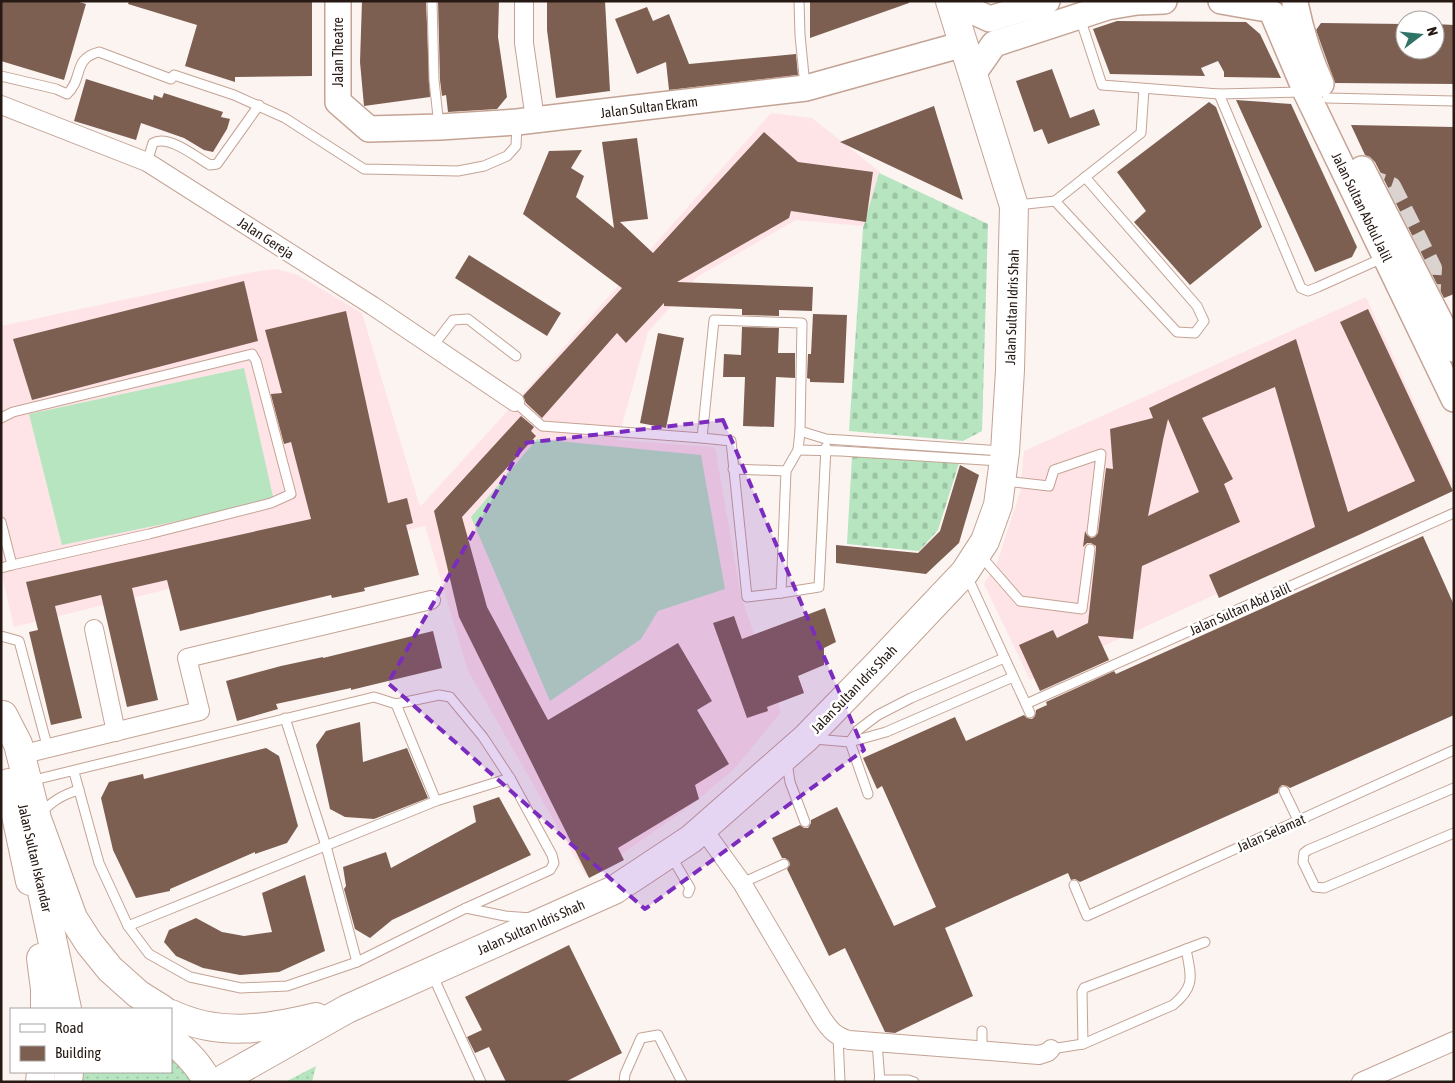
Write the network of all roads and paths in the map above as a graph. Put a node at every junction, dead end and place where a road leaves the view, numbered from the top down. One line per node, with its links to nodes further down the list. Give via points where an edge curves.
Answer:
1 (338, 1): 21 (street, Jalan Theatre)
2 (432, 1): 25 (lane, via 434,80)
3 (524, 1): 24 (street)
4 (799, 1): 16 (lane)
5 (950, 1): 9 (street, via 990,19); 13 (highway, Jalan Sultan Idris Shah)
6 (1164, 1): 10 (street)
7 (1221, 1): 11 (street)
8 (1295, 2): 11 (street, via 1286,12); 19 (street, Jalan Sultan Abdul Jalil, via 1313,67)
9 (1033, 3)
10 (1106, 4): 12 (street)
11 (1264, 8): 19 (street, Jalan Sultan Abdul Jalil)
12 (1079, 15): 14 (street, via 994,44); 17 (lane, via 1102,85)
13 (964, 44): 14 (highway, Jalan Sultan Idris Shah); 16 (street, Jalan Sultan Ekram)
14 (973, 74): 29 (highway, Jalan Sultan Idris Shah)
15 (1, 76): 23 (lane, via 67,94 74,88 81,64 88,55 99,52 172,79 174,75)
16 (806, 88): 24 (street, Jalan Sultan Ekram)
17 (1144, 88): 18 (lane); 27 (lane, via 1141,133)
18 (1219, 94): 19 (lane); 30 (lane, via 1301,288 1308,291)
19 (1317, 95): 20 (lane); 30 (street, Jalan Sultan Abdul Jalil); 31 (street, Jalan Sultan Abdul Jalil)
20 (1454, 101)
21 (338, 102): 25 (street, Jalan Sultan Ekram, via 370,129)
22 (1, 104): 26 (street, Jalan Gereja)
23 (259, 105): 24 (lane, via 364,169 458,171 484,166 508,156 516,146); 26 (lane, via 218,164 210,165 169,141 159,140 153,143)
24 (526, 121): 25 (street, Jalan Sultan Ekram)
25 (440, 127)
26 (147, 162): 32 (street, Jalan Gereja)
27 (1085, 177): 28 (lane); 28 (lane, via 1197,306 1204,321 1194,333 1177,332)
28 (1055, 201): 29 (lane)
29 (1014, 206): 42 (highway, Jalan Sultan Idris Shah, via 1010,370)
30 (1386, 257): 34 (street, Jalan Sultan Abdul Jalil)
31 (1450, 334)
32 (433, 346): 33 (lane, via 453,320 468,319); 35 (street, Jalan Gereja)
33 (516, 356)
34 (1454, 399)
35 (515, 402): 38 (lane, via 542,426)
36 (1, 418): 50 (lane, via 13,412 252,354 290,494 261,506)
37 (800, 431): 38 (lane, via 802,323 714,320); 39 (lane); 40 (lane)
38 (702, 438): 43 (lane, via 731,441)
39 (826, 439): 41 (lane); 42 (lane)
40 (798, 450): 41 (lane); 44 (lane)
41 (826, 451): 42 (lane); 52 (lane, via 819,587)
42 (1003, 465): 47 (lane, via 1049,486 1054,470 1100,454); 49 (highway, Jalan Sultan Idris Shah, via 998,505 985,541)
43 (733, 469): 44 (lane); 52 (lane, via 747,597)
44 (786, 470): 52 (lane)
45 (1454, 513): 57 (lane, Jalan Sultan Abd Jalil, via 1028,708)
46 (1, 522): 50 (lane)
47 (1092, 532)
48 (1090, 548): 49 (lane, via 1082,609 1020,602)
49 (971, 562): 56 (lane); 60 (highway, Jalan Sultan Idris Shah)
50 (12, 565): 51 (lane)
51 (1, 568)
52 (781, 593)
53 (431, 600): 62 (street, via 187,658 200,711)
54 (94, 629): 62 (street)
55 (1, 636): 65 (lane, via 19,641)
56 (1004, 658): 57 (lane); 63 (lane, via 878,715 858,730)
57 (1013, 677): 63 (lane, via 886,732)
58 (396, 704): 61 (lane, via 374,697); 69 (lane, via 439,694 450,697 483,737); 75 (lane)
59 (2, 711): 67 (highway); 76 (highway, via 4,764); 96 (highway, Jalan Sultan Iskandar)
60 (831, 712): 64 (highway, Jalan Sultan Idris Shah); 84 (highway, via 782,737 684,825 646,851)
61 (285, 718): 68 (lane); 81 (lane)
62 (116, 732): 65 (street)
63 (850, 742): 64 (lane); 74 (lane)
64 (796, 746): 78 (lane, via 790,782); 79 (highway, Jalan Sultan Idris Shah)
65 (48, 749): 67 (street)
66 (1454, 750): 77 (lane, Jalan Selamat)
67 (20, 755): 70 (highway)
68 (74, 772): 70 (lane); 72 (lane)
69 (510, 778): 75 (lane); 88 (lane, via 554,863 550,870)
70 (27, 782): 76 (highway)
71 (1454, 788): 80 (lane, via 1308,850 1304,853 1303,862 1315,887 1324,888)
72 (79, 790): 76 (lane, via 45,809); 90 (lane, via 99,863)
73 (1284, 791): 77 (lane)
74 (868, 794)
75 (436, 801): 81 (lane)
76 (19, 812): 95 (highway, via 33,898); 97 (highway, via 73,918 99,957 124,984)
77 (1298, 820): 86 (lane, Jalan Selamat, via 1087,916)
78 (805, 822)
79 (703, 829): 82 (highway, Jalan Sultan Idris Shah); 85 (street)
80 (1454, 833)
81 (326, 846): 90 (lane); 93 (lane)
82 (670, 853): 84 (highway, Jalan Sultan Idris Shah); 87 (lane, via 687,880)
83 (784, 864): 85 (lane)
84 (630, 880): 89 (highway, Jalan Sultan Idris Shah)
85 (742, 883): 101 (street, via 822,1018)
86 (1074, 885)
87 (688, 893)
88 (466, 908): 89 (lane); 93 (lane)
89 (546, 920): 94 (highway, Jalan Sultan Idris Shah)
90 (128, 926): 93 (lane, via 149,954 190,977 241,988 287,986)
91 (1205, 942): 92 (lane)
92 (1186, 949): 105 (lane, via 1190,986 1184,996 1173,1005); 105 (lane, via 1084,988)
93 (357, 962)
94 (431, 971): 98 (highway, Jalan Sultan Idris Shah); 111 (lane)
95 (45, 1008)
96 (67, 1008)
97 (160, 1008)
98 (347, 1009): 99 (highway, via 285,1024 238,1030 201,1025); 110 (highway, Jalan Sultan Idris Shah)
99 (172, 1014)
100 (982, 1031): 107 (lane)
101 (838, 1037): 104 (street); 114 (lane)
102 (172, 1041): 109 (highway, via 193,1059)
103 (1454, 1041): 116 (street)
104 (877, 1042): 107 (street); 108 (lane)
105 (1083, 1044): 106 (lane)
106 (1051, 1049): 107 (street, via 1044,1055)
107 (982, 1051)
108 (879, 1081): 115 (lane)
109 (208, 1082)
110 (223, 1082)
111 (481, 1082)
112 (624, 1082): 113 (lane, via 641,1038 658,1035)
113 (682, 1082)
114 (840, 1082)
115 (914, 1082)
116 (1361, 1082)

